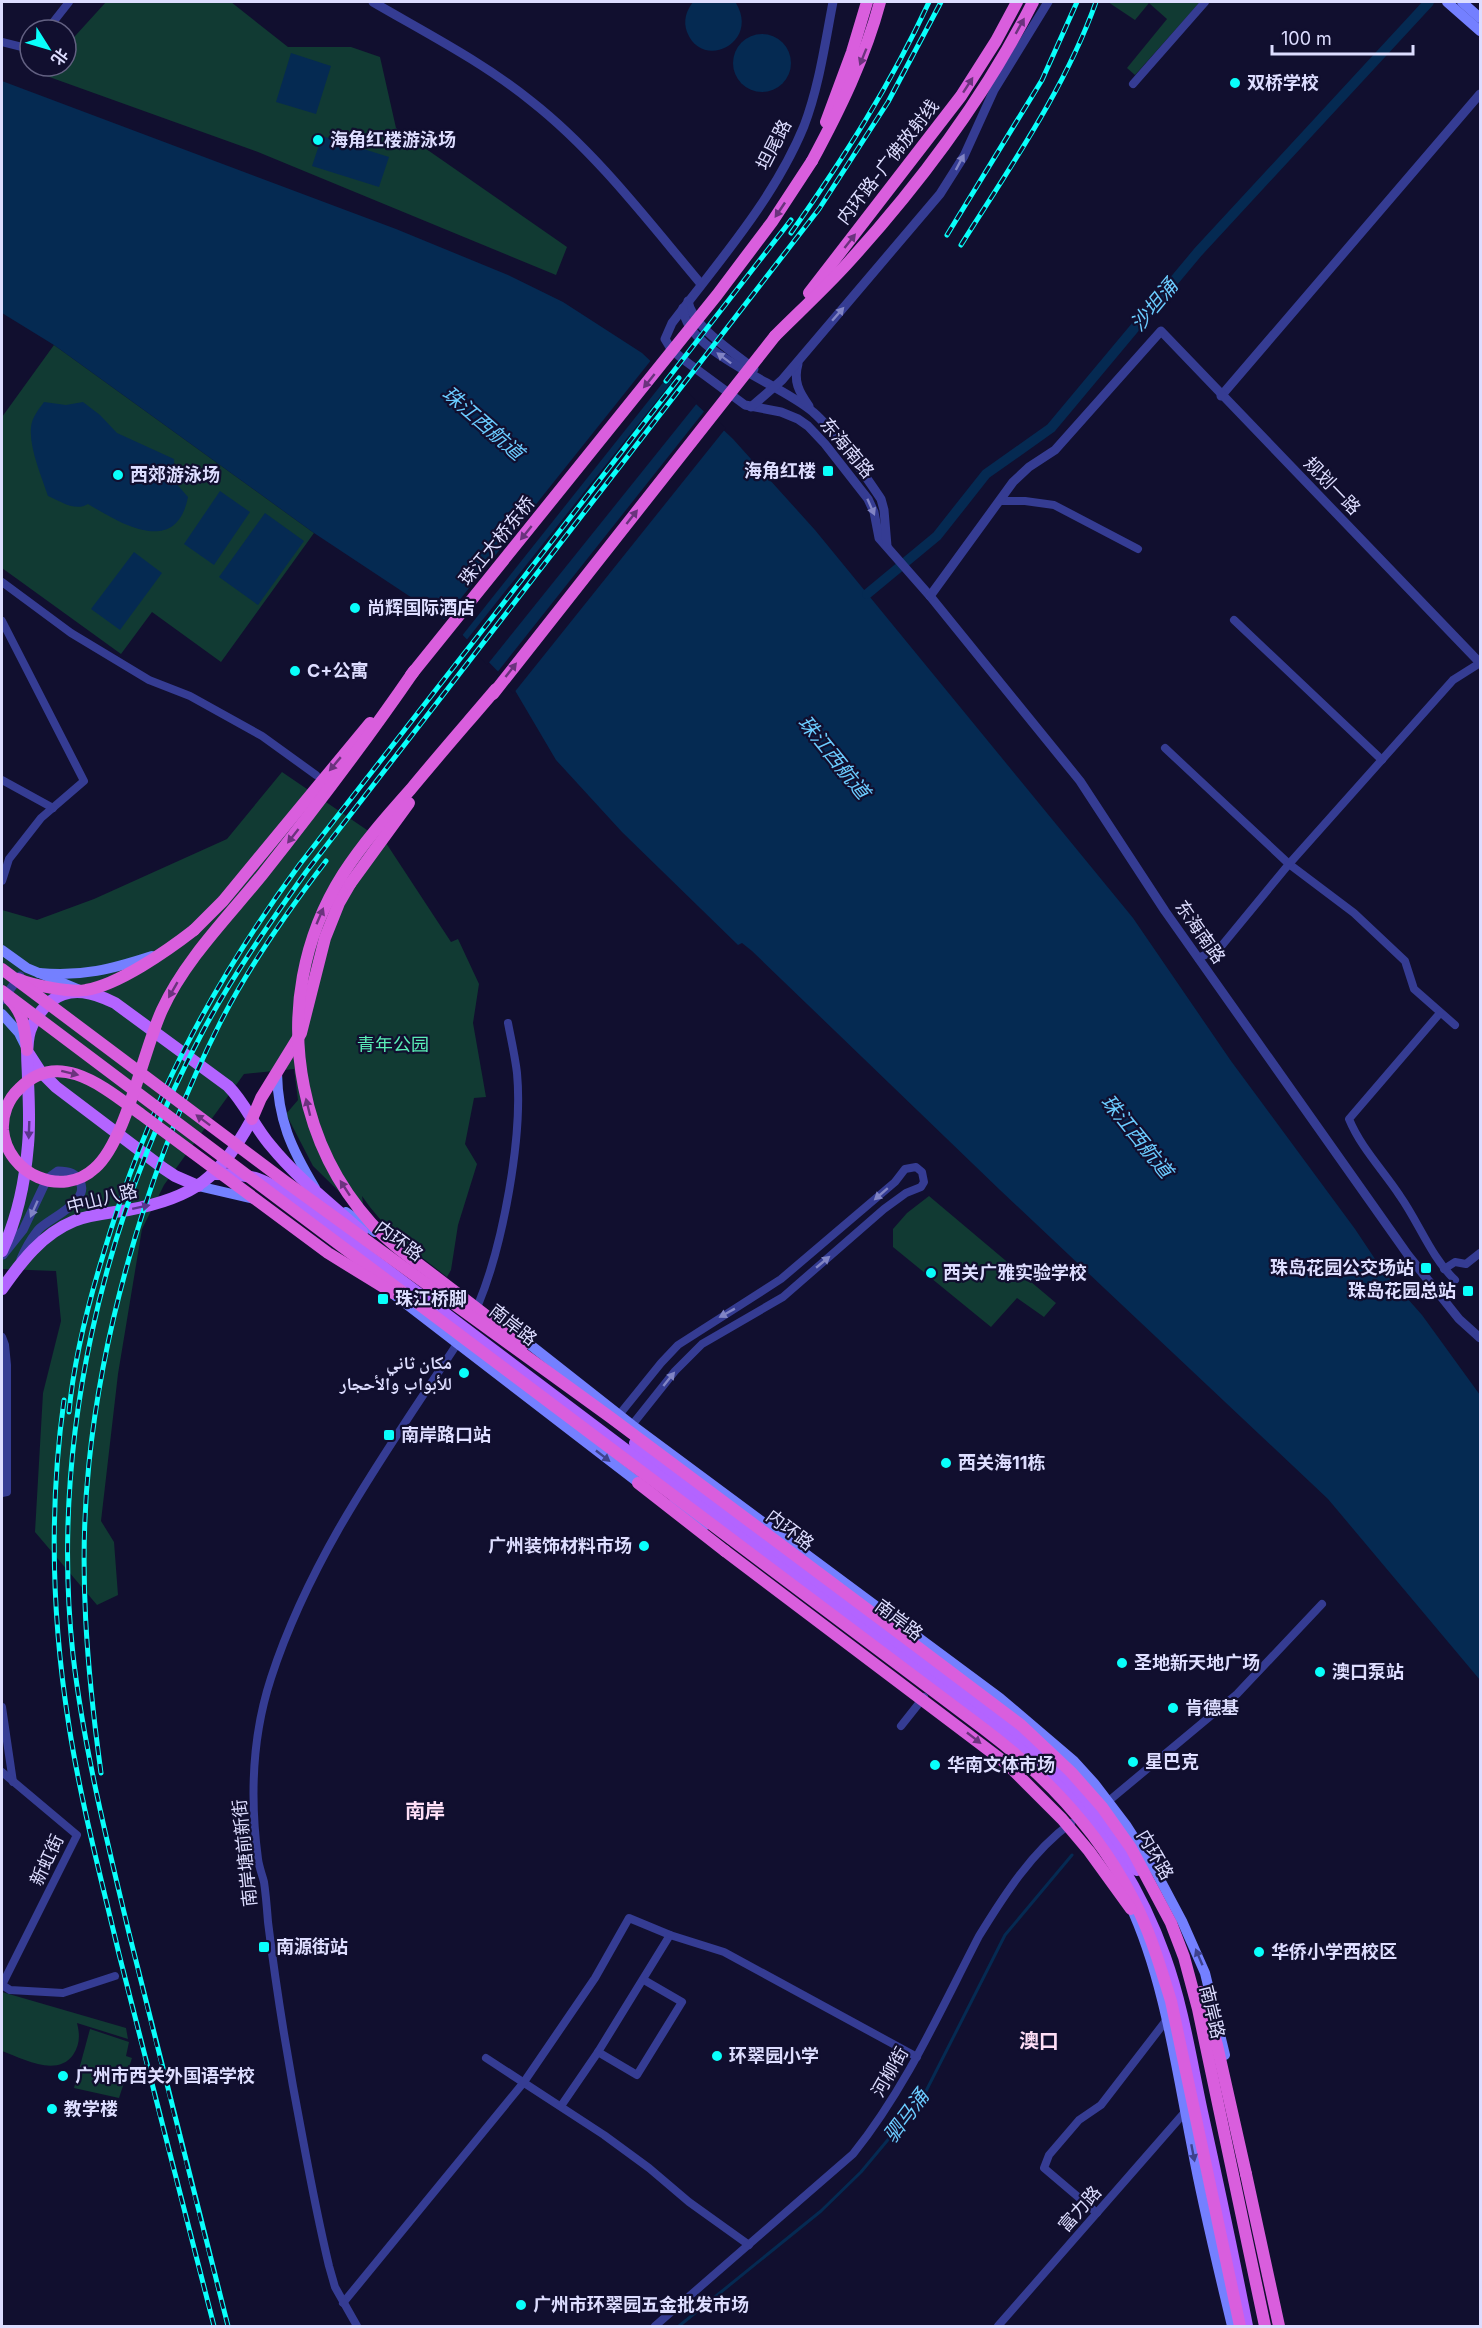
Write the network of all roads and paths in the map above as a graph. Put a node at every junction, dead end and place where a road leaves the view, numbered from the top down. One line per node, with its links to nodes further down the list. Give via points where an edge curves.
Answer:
1 (69, 2): 11 (street)
2 (373, 2): 19 (street, via 531,100 584,150)
3 (833, 2): 19 (street, 坦尾路, via 811,105 796,142 762,202)
4 (867, 2): 18 (highway)
5 (880, 2): 18 (highway, one-way to 18, via 867,46)
6 (1017, 2): 21 (highway, 内环路-广佛放射线, one-way to 6, via 961,96)
7 (1033, 2): 21 (highway, one-way to 7, via 845,266 918,179 996,69)
8 (1048, 2): 22 (street, one-way to 8, via 950,180 994,90)
9 (1205, 2): 16 (street)
10 (1454, 3): 12 (main road); 13 (main road)
11 (56, 18)
12 (1480, 18)
13 (1480, 31)
14 (2, 42): 15 (street)
15 (18, 46)
16 (1133, 84)
17 (1480, 94): 24 (street)
18 (812, 161): 35 (highway, 珠江大桥东桥, one-way to 35, bridge, via 717,295)
19 (701, 284): 20 (street, 东海南路)
20 (686, 305): 23 (street, 东海南路, one-way to 20, via 703,326); 25 (street, 东海南路, via 666,334 667,344)
21 (775, 336): 36 (highway, one-way to 21, bridge)
22 (800, 358): 23 (street); 26 (street, via 795,375 798,390)
23 (775, 387): 25 (street); 26 (street, 东海南路)
24 (1221, 396): 27 (street, 规划一路, via 1161,331 1055,450 1021,474); 34 (street, 规划一路)
25 (751, 407): 28 (street, 东海南路, one-way to 28, via 781,412 816,433 868,499 879,538)
26 (814, 412): 28 (street, 东海南路, via 881,499)
27 (1000, 501): 29 (street, via 1054,505); 31 (street)
28 (888, 549): 31 (street, 东海南路)
29 (1138, 549)
30 (2, 582): 39 (street, via 148,680 190,696 262,736)
31 (930, 596): 46 (street, 东海南路, via 1080,781)
32 (1234, 620): 38 (street)
33 (2, 621): 41 (street, via 84,781)
34 (1480, 663): 38 (street, via 1453,680)
35 (414, 671): 45 (highway, 珠江大桥东桥, one-way to 45, bridge, via 223,901 194,930); 77 (highway, one-way to 77, bridge, via 331,788 177,982 156,1022 130,1099 126,1108 116,1137 103,1160 87,1175 47,1181 14,1158 3,1131 5,1111 28,1080 52,1071 86,1078 119,1098 127,1104 134,1109 328,1253)
36 (496, 689): 60 (highway, bridge, via 387,832 339,903 325,938 301,1033); 81 (highway, one-way to 36, bridge, via 371,1223 322,1150 301,1074 298,1025 302,978 324,908 364,844)
37 (1166, 748): 42 (street)
38 (1382, 760): 42 (street)
39 (316, 775)
40 (2, 780): 41 (street)
41 (53, 808): 43 (street, via 9,859)
42 (1289, 864): 46 (street, via 1219,949); 55 (street, via 1354,913 1405,961 1414,989)
43 (2, 880)
44 (2, 950): 48 (main road)
45 (161, 953): 49 (main road); 53 (highway, 珠江大桥东桥, via 116,980)
46 (1198, 958): 79 (street, 东海南路, via 1408,1255 1459,1319)
47 (2, 968): 50 (highway); 81 (highway, 内环路, one-way to 47, bridge, via 286,1182)
48 (27, 968): 50 (street); 51 (main road)
49 (94, 973): 51 (main road); 52 (main road)
50 (18, 979): 51 (highway); 54 (street)
51 (37, 979): 52 (main road); 53 (highway)
52 (63, 982): 53 (main road)
53 (83, 991): 59 (main road, via 68,993 47,1005 30,1030); 61 (main road, 南岸路, via 115,1003 216,1078 235,1094)
54 (2, 995): 59 (highway, via 20,1014); 77 (highway, bridge)
55 (1440, 1013): 58 (street); 71 (street, via 1349,1119)
56 (2, 1014): 59 (main road)
57 (508, 1023): 75 (street, via 517,1074 517,1120 498,1242)
58 (1455, 1025)
59 (27, 1050): 65 (main road, via 40,1071 56,1086 163,1168); 67 (main road, one-way to 67, via 29,1128 25,1173)
60 (277, 1073): 61 (highway); 66 (main road, via 285,1131)
61 (252, 1119): 62 (main road, 南岸路); 63 (main road, 中山八路)
62 (285, 1162): 64 (street, via 271,1167); 66 (main road, 南岸路)
63 (214, 1174): 64 (main road, 南岸路); 65 (main road, 中山八路)
64 (264, 1180): 73 (main road, 南岸路)
65 (198, 1186): 70 (main road, 中山八路, one-way to 65, via 44,1239 75,1220 172,1200); 76 (main road, via 276,1209)
66 (316, 1190): 75 (main road); 95 (main road, 南岸路, via 386,1251 659,1462 1011,1726 1044,1754)
67 (2, 1251)
68 (1480, 1253): 71 (street, via 1466,1264 1455,1263)
69 (2, 1256): 70 (street, one-way to 69, via 38,1230 79,1198 81,1185 76,1176 58,1171 49,1176 24,1230)
70 (17, 1267): 74 (main road, 中山八路)
71 (1444, 1269): 72 (street)
72 (1455, 1280)
73 (406, 1283): 76 (main road); 77 (main road, 南岸路)
74 (2, 1289)
75 (478, 1305): 81 (main road)
76 (419, 1313): 80 (main road)
77 (445, 1318): 80 (main road); 84 (main road, 南岸路); 101 (highway, bridge, via 1021,1758 1090,1830 1123,1881)
78 (2, 1337): 85 (street, via 7,1365 8,1492)
79 (1480, 1338)
80 (457, 1344): 83 (main road, one-way to 83); 121 (street, 南岸塘前新街, via 374,1470 302,1596 270,1680 256,1752 253,1794 257,1852 283,2030 320,2229)
81 (615, 1416): 82 (main road); 82 (street, one-way to 81, via 702,1344 783,1297 884,1209 921,1187 922,1172 916,1167 905,1169 895,1182 781,1279 678,1345); 102 (highway, 内环路, bridge, via 1047,1748 1087,1789 1131,1848 1171,1923)
82 (632, 1425): 92 (main road, via 1000,1698)
83 (638, 1483): 84 (main road); 88 (main road, via 671,1502); 101 (highway, one-way to 101, bridge, via 1007,1764 1076,1835)
84 (672, 1485): 86 (main road, 南岸路)
85 (2, 1493)
86 (816, 1594): 88 (main road); 95 (main road, 南岸路)
87 (1322, 1604): 96 (street, 河柳街, via 1237,1694)
88 (831, 1619): 89 (main road)
89 (929, 1691): 91 (street); 97 (main road, via 1010,1754 1056,1796)
90 (2, 1707): 94 (street)
91 (901, 1726)
92 (1082, 1769): 95 (street); 96 (main road)
93 (2, 1772): 94 (street, 新虹街)
94 (13, 1782): 105 (street, 新虹街, via 77,1835)
95 (1066, 1783): 97 (main road, 南岸路)
96 (1109, 1802): 97 (street, 河柳街); 99 (main road, via 1140,1846)
97 (1086, 1814): 98 (main road, 南岸路); 98 (main road); 110 (street, 河柳街, via 1058,1833 1039,1853 992,1915)
98 (1113, 1851): 102 (main road, 南岸路, via 1154,1899); 106 (main road, 南岸路, via 1154,1928); 107 (main road)
99 (1182, 1921): 102 (main road); 112 (main road, one-way to 99, via 1205,1973)
100 (670, 1935): 104 (street); 110 (street, via 724,1952); 113 (street, via 629,1918 595,1977)
101 (1150, 1936): 123 (highway, bridge, via 1171,2001)
102 (1181, 1957): 108 (main road, 南岸路); 129 (highway, 内环路, bridge, via 1196,2001); 131 (highway, bridge, via 1202,1994 1217,2044)
103 (115, 1976): 105 (street, via 63,1993 10,1990)
104 (644, 1980): 109 (street); 109 (street, via 682,2002 637,2074)
105 (2, 1985)
106 (1181, 2015): 107 (street); 123 (main road, 南岸路)
107 (1167, 2018): 115 (main road); 119 (street, via 1101,2105 1079,2120 1049,2155 1044,2168)
108 (1202, 2049): 112 (main road); 117 (main road, 南岸路)
109 (598, 2052): 114 (street)
110 (917, 2057): 120 (street, 河柳街, via 853,2154)
111 (486, 2058): 113 (street)
112 (1230, 2076): 116 (main road)
113 (524, 2082): 114 (street); 121 (street)
114 (561, 2106): 120 (street)
115 (1185, 2112): 119 (street, 富力路); 122 (main road, one-way to 122)
116 (1243, 2136): 118 (street); 132 (main road)
117 (1223, 2144): 118 (street); 128 (main road, 南岸路)
118 (1237, 2166): 130 (street)
119 (1097, 2213): 126 (street, 富力路)
120 (748, 2245): 125 (street, 河柳街)
121 (343, 2303): 124 (street, 南岸塘前新街)
122 (1227, 2305): 123 (main road); 127 (main road)
123 (1244, 2325)
124 (357, 2326)
125 (654, 2326)
126 (998, 2326)
127 (1232, 2326)
128 (1260, 2326)
129 (1264, 2326)
130 (1271, 2326)
131 (1279, 2326)
132 (1285, 2326)

